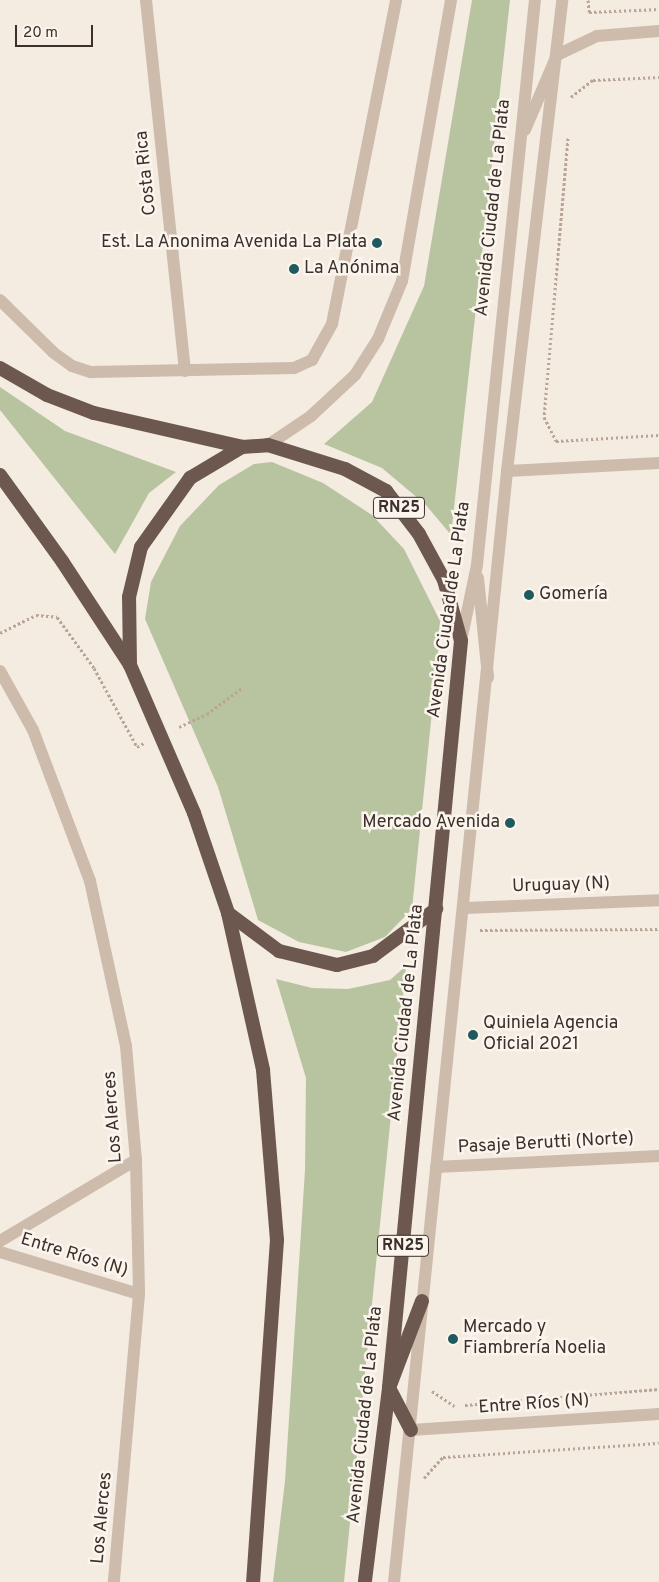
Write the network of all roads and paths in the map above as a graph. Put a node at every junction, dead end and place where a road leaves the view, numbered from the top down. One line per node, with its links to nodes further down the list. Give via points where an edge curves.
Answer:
1 (146, 0): 16 (street, Costa Rica)
2 (396, 0): 16 (street, via 332,324 312,360 294,368)
3 (451, 0): 18 (street, via 398,289 378,340 355,375 311,416)
4 (535, 0): 13 (street, Avenida Ciudad de La Plata)
5 (562, 0): 9 (street)
6 (588, 0): 7 (path, via 589,12)
7 (659, 8)
8 (659, 31): 9 (street, via 597,36)
9 (557, 55): 13 (street); 21 (street)
10 (659, 77): 11 (path, via 593,80 571,96)
11 (571, 105)
12 (568, 135): 17 (path, via 544,418 556,440)
13 (520, 142): 23 (street, Avenida Ciudad de La Plata)
14 (0, 300): 16 (street, via 72,366 107,374)
15 (0, 368): 19 (highway, RN25, via 47,395 94,413)
16 (186, 371)
17 (659, 435)
18 (268, 445): 19 (highway, RN25); 25 (highway, RN25, via 345,469 386,491 418,534 444,580)
19 (242, 447): 26 (highway, via 190,478 141,547 129,597)
20 (659, 463): 21 (street)
21 (507, 471): 28 (street)
22 (0, 475): 26 (highway, via 62,560)
23 (477, 565): 25 (street, Avenida Ciudad de La Plata); 28 (street)
24 (0, 633): 31 (path, via 36,615 57,616 94,668)
25 (461, 641): 34 (highway, Avenida Ciudad de La Plata / RN25)
26 (130, 666): 35 (highway, via 194,814)
27 (0, 671): 39 (street, Los Alerces, via 33,730 90,881 126,1046)
28 (488, 677): 33 (street)
29 (242, 688): 30 (path)
30 (207, 714)
31 (137, 746)
32 (659, 900): 33 (street, Uruguay (N))
33 (464, 908): 40 (street)
34 (436, 909): 35 (highway, via 373,956 337,965 279,952); 45 (highway, Avenida Ciudad de La Plata / RN25)
35 (228, 913): 52 (highway, via 263,1070 277,1240)
36 (659, 929): 37 (path)
37 (472, 930)
38 (659, 1156): 40 (street, Pasaje Berutti (Norte))
39 (136, 1160): 41 (street, Entre Ríos (N)); 43 (street, Los Alerces)
40 (436, 1167): 44 (street)
41 (0, 1241)
42 (0, 1252): 43 (street, Entre Ríos (N))
43 (139, 1294): 53 (street, Los Alerces)
44 (422, 1302): 45 (highway); 49 (street)
45 (389, 1388): 49 (highway); 56 (highway, Avenida Ciudad de La Plata / RN25)
46 (659, 1389): 47 (path)
47 (452, 1406)
48 (659, 1414): 49 (street, Entre Ríos (N))
49 (410, 1430): 57 (street)
50 (659, 1444): 51 (path)
51 (443, 1457)
52 (260, 1512): 54 (highway); 55 (highway)
53 (114, 1582)
54 (245, 1582)
55 (253, 1582)
56 (365, 1582)
57 (394, 1582)

